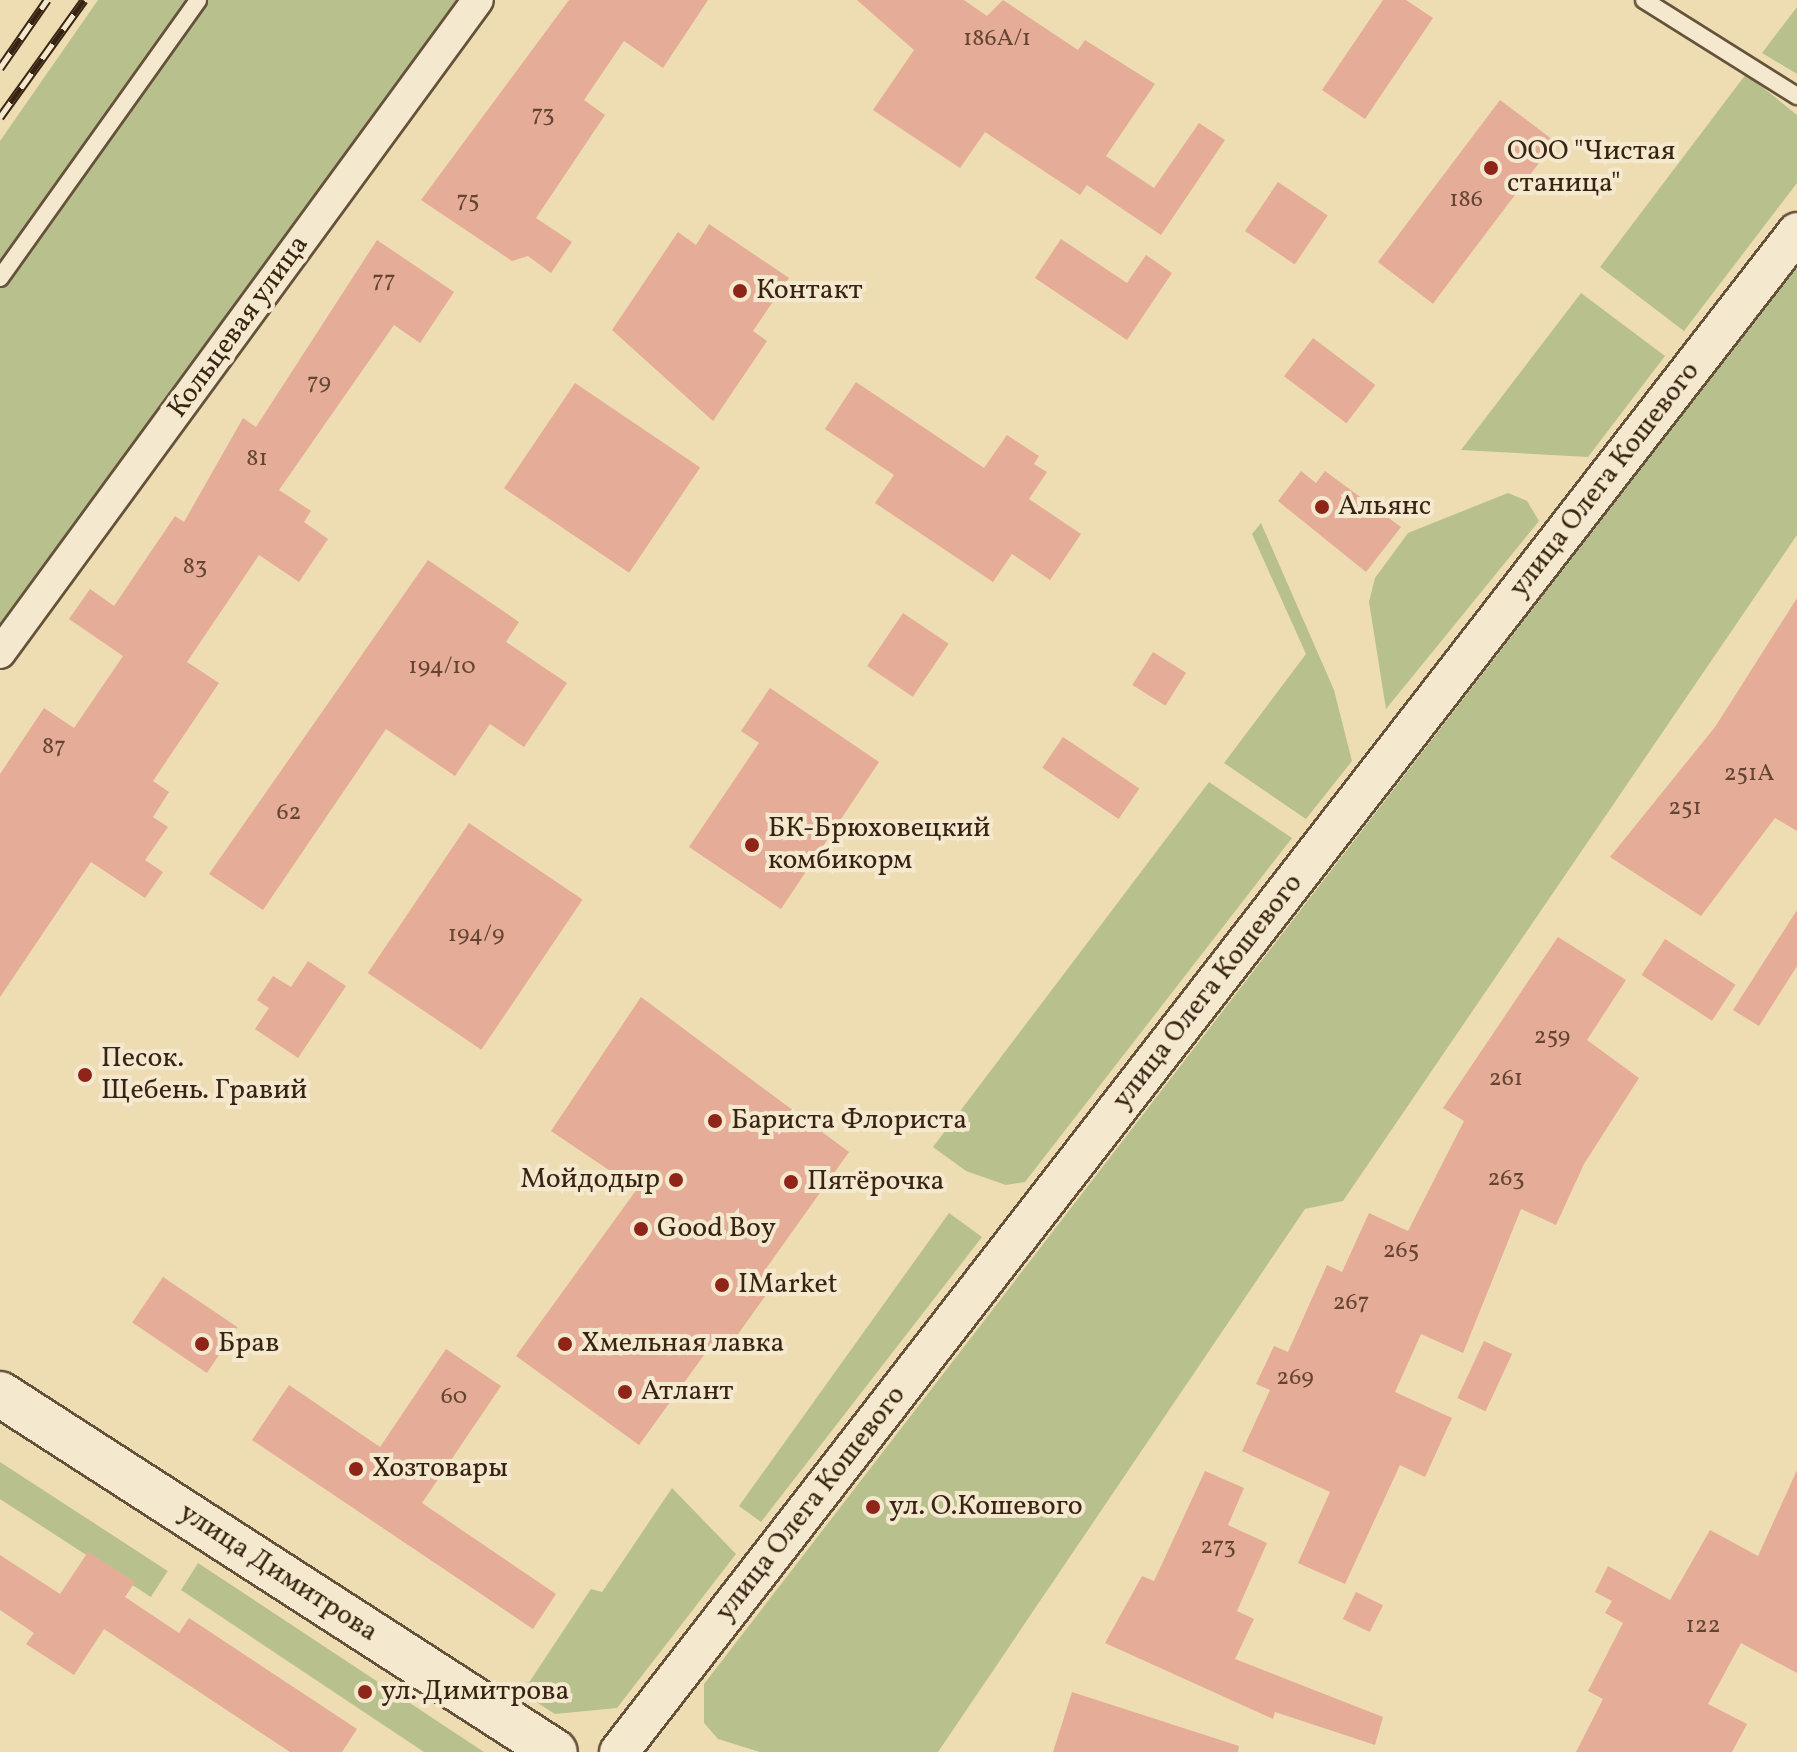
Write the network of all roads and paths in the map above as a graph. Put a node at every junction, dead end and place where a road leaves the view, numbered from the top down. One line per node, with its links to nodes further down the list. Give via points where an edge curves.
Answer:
1 (198, 0): 6 (lane)
2 (478, 0): 7 (street, Кольцевая улица)
3 (1644, 0): 4 (lane)
4 (1797, 96)
5 (1797, 232): 10 (street, улица Олега Кошевого)
6 (0, 278)
7 (0, 653)
8 (0, 1394): 9 (main road, улица Димитрова)
9 (555, 1752)
10 (619, 1752)

